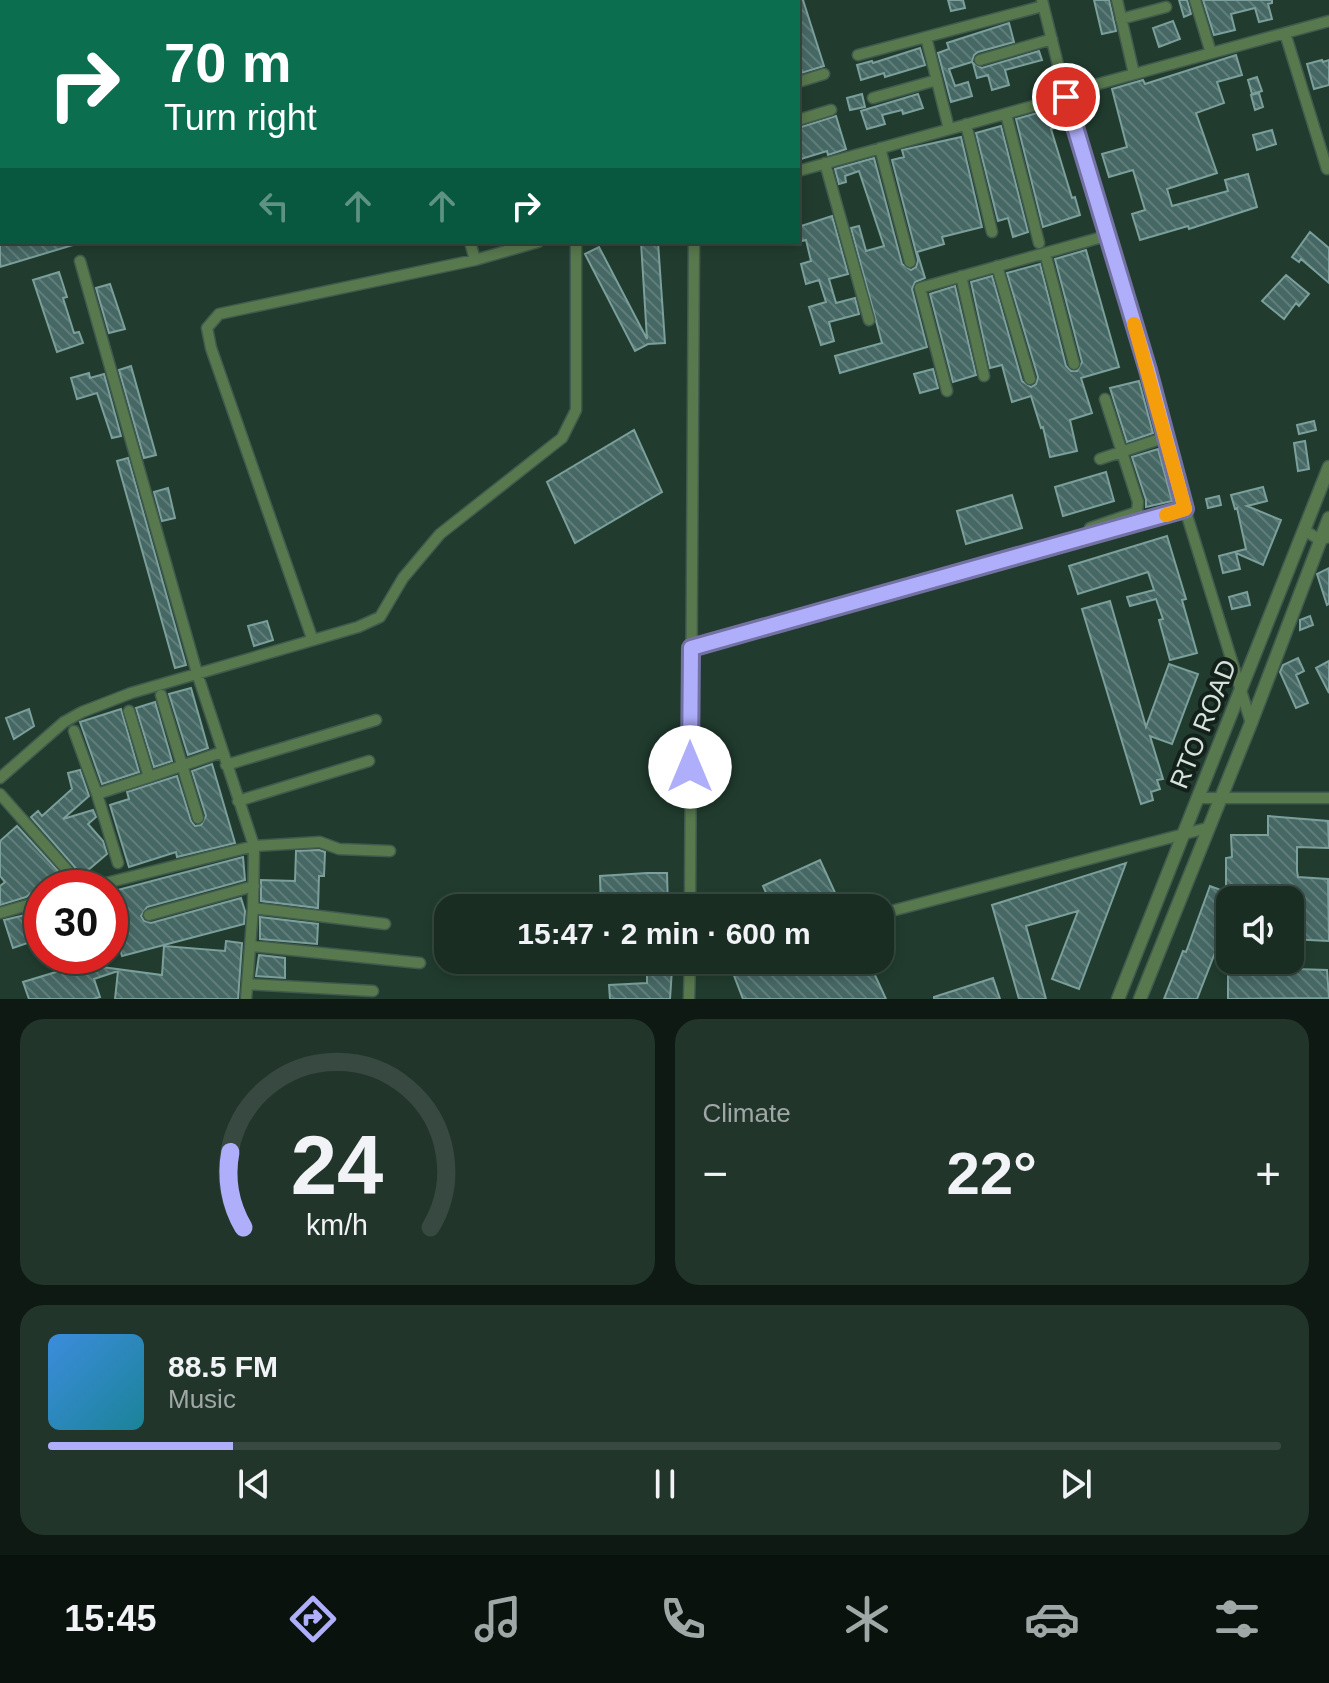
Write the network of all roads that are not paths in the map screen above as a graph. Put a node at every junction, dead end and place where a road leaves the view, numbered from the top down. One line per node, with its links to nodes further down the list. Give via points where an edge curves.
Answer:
1 (1117, 0): 5 (street)
2 (1195, 0): 10 (street)
3 (1043, 3): 8 (street); 9 (street)
4 (1166, 7): 5 (street)
5 (1121, 19): 14 (street)
6 (1329, 21): 7 (street)
7 (1285, 33): 10 (street); 26 (street)
8 (926, 37): 11 (street); 15 (street)
9 (1052, 39): 12 (street); 17 (street)
10 (1211, 53): 14 (street)
11 (858, 55)
12 (980, 60)
13 (824, 74): 16 (street)
14 (1134, 74): 17 (street)
15 (937, 80): 18 (street); 23 (street)
16 (800, 81)
17 (1066, 95): 20 (street); 29 (street)
18 (873, 98)
19 (831, 110): 21 (street)
20 (1006, 114): 22 (street); 34 (street)
21 (800, 119)
22 (966, 124): 23 (street); 28 (street)
23 (949, 129): 24 (street)
24 (880, 148): 25 (street); 37 (street)
25 (825, 163): 27 (street); 40 (street)
26 (1327, 169)
27 (800, 170)
28 (992, 232)
29 (1106, 236): 34 (street); 46 (street)
30 (471, 244): 35 (street)
31 (531, 244): 35 (street)
32 (576, 244): 55 (street, via 576,410 562,438 440,534 403,578 380,617)
33 (694, 244): 56 (street)
34 (1042, 248): 38 (street); 41 (street)
35 (475, 260): 55 (street, via 219,314 207,328)
36 (80, 261): 57 (street)
37 (910, 262)
38 (997, 266): 39 (street); 43 (street)
39 (961, 276): 42 (street); 44 (street, via 920,288)
40 (869, 320)
41 (1074, 364)
42 (984, 376)
43 (1030, 379)
44 (947, 391)
45 (1105, 399): 47 (street)
46 (1166, 437): 47 (street); 50 (street)
47 (1121, 452): 48 (street); 52 (street, via 1137,512)
48 (1100, 459)
49 (1329, 467): 53 (street, RTO ROAD)
50 (1185, 509): 56 (street); 58 (street)
51 (1329, 518): 54 (street, RTO ROAD)
52 (1090, 528)
53 (1304, 530): 54 (street); 58 (street, RTO ROAD)
54 (1325, 538): 62 (street, RTO ROAD)
55 (312, 638): 57 (street)
56 (691, 648): 85 (street)
57 (197, 673): 64 (street); 69 (street, via 82,712)
58 (1241, 690): 62 (street); 72 (street, RTO ROAD)
59 (161, 695): 67 (street)
60 (129, 711): 68 (street)
61 (376, 720): 66 (street)
62 (1251, 723): 73 (street, RTO ROAD)
63 (74, 731): 71 (street)
64 (222, 752): 66 (street); 67 (street)
65 (369, 761): 75 (street)
66 (226, 765): 75 (street)
67 (182, 766): 68 (street); 76 (street)
68 (149, 777): 71 (street)
69 (0, 778)
70 (0, 794): 82 (street)
71 (97, 794): 81 (street)
72 (1197, 798): 73 (street); 78 (street, RTO ROAD)
73 (1219, 798): 74 (street); 77 (street, RTO ROAD)
74 (1329, 798)
75 (238, 801): 79 (street)
76 (198, 818)
77 (1207, 828): 78 (street); 100 (street, RTO ROAD)
78 (1182, 834): 88 (street); 99 (street, RTO ROAD)
79 (254, 846): 80 (street, via 320,842 339,849); 83 (street); 84 (street)
80 (390, 851)
81 (118, 863)
82 (67, 870)
83 (128, 878)
84 (254, 886): 87 (street); 90 (street)
85 (690, 894)
86 (24, 906): 89 (street)
87 (253, 908): 91 (street); 92 (street)
88 (894, 910)
89 (0, 913)
90 (149, 915)
91 (385, 924)
92 (251, 946): 93 (street); 95 (street)
93 (420, 963)
94 (690, 974): 98 (street)
95 (247, 984): 96 (street); 97 (street)
96 (373, 991)
97 (246, 999)
98 (689, 999)
99 (1118, 999)
100 (1140, 999)

